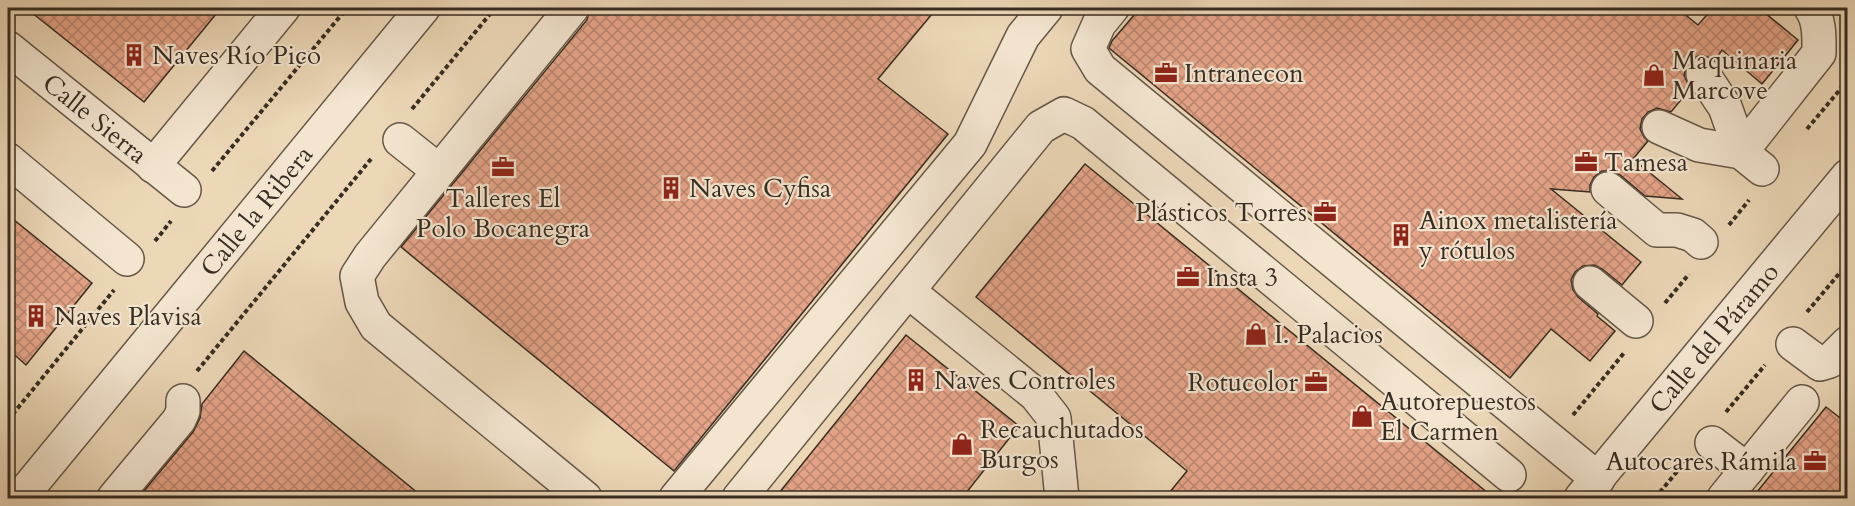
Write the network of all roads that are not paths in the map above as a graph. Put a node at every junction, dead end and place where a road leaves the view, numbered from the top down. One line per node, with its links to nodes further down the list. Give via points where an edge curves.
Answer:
1 (283, 8): 12 (street)
2 (423, 8): 31 (street, Calle la Ribera)
3 (572, 8): 13 (street)
4 (1046, 8): 34 (street, via 1023,36 970,144)
5 (1112, 8): 30 (street, via 1099,24 1088,49 1100,69 1551,441)
6 (1811, 8): 14 (street, via 1819,33 1819,53)
7 (8, 48): 12 (street, Calle Sierra)
8 (1703, 74): 14 (street, via 1725,107)
9 (1659, 127): 14 (street)
10 (395, 135): 13 (street)
11 (8, 160): 19 (street)
12 (153, 166): 17 (street, Calle Sierra)
13 (439, 171): 33 (street, via 357,276 362,302 376,326)
14 (1752, 172)
15 (1848, 176): 30 (street, Calle del Páramo)
16 (1608, 189): 18 (street, via 1657,230 1693,235)
17 (184, 190)
18 (1707, 246)
19 (128, 259)
20 (1590, 283): 22 (street)
21 (908, 291): 29 (street, via 1041,127 1064,114 1083,123); 35 (street); 36 (street, via 1036,395 1054,418)
22 (1642, 325)
23 (1783, 350): 24 (street, via 1820,364)
24 (1846, 350)
25 (187, 390): 32 (street, via 179,420)
26 (1802, 402): 28 (street)
27 (1708, 439): 28 (street)
28 (1747, 470): 37 (street)
29 (1509, 475)
30 (1590, 489)
31 (20, 498)
32 (114, 498)
33 (585, 498)
34 (676, 498)
35 (739, 498)
36 (1062, 498)
37 (1724, 498)

